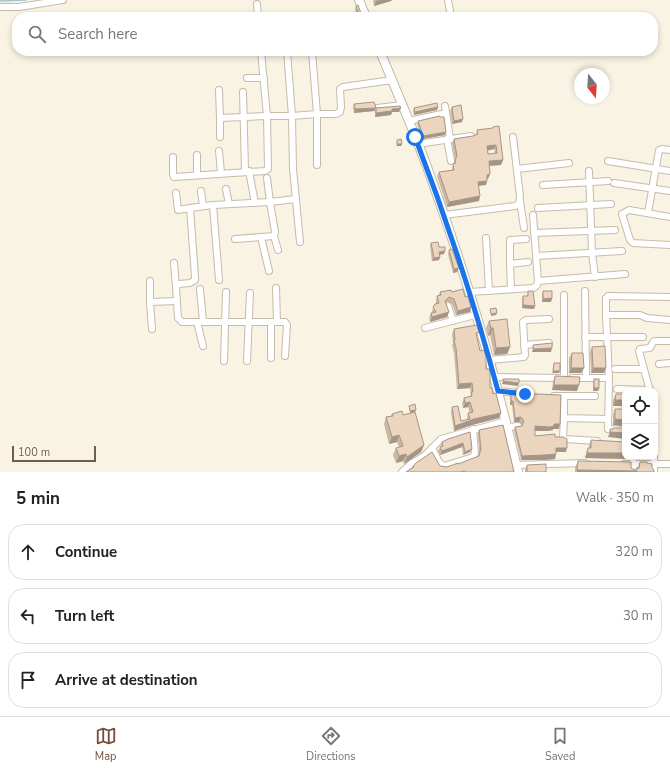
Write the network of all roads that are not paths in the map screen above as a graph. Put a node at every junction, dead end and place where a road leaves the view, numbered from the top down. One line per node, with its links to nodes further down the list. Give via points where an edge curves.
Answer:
1 (63, 0): 5 (street, via 19,7)
2 (359, 0): 8 (street)
3 (448, 0): 6 (street)
4 (257, 4): 7 (street)
5 (0, 7)
6 (450, 11)
7 (258, 12)
8 (364, 12)
9 (262, 56): 14 (street)
10 (287, 56): 24 (street)
11 (312, 56): 22 (street)
12 (382, 56): 15 (street)
13 (247, 78): 14 (street)
14 (264, 78): 23 (street)
15 (392, 80): 18 (street); 22 (street, via 343,87 340,89 340,111 336,114)
16 (219, 90): 26 (street)
17 (243, 92): 25 (street)
18 (402, 105): 20 (street); 27 (street)
19 (445, 106): 21 (street)
20 (377, 108)
21 (446, 113): 27 (street); 31 (street)
22 (317, 114): 24 (street); 40 (street)
23 (267, 116): 24 (street); 25 (street); 43 (street, via 268,169)
24 (292, 116): 56 (street)
25 (243, 117): 26 (street); 43 (street)
26 (220, 118): 29 (street)
27 (409, 121): 32 (street)
28 (471, 136): 31 (street)
29 (220, 137)
30 (513, 137): 41 (street)
31 (449, 139): 32 (street); 37 (street)
32 (418, 144): 68 (street)
33 (670, 150): 42 (street, via 659,150)
34 (220, 151): 46 (street)
35 (197, 155): 47 (street)
36 (173, 156): 47 (street, via 174,177)
37 (450, 161)
38 (608, 162): 42 (street)
39 (569, 163): 41 (street)
40 (317, 165)
41 (517, 169): 57 (street)
42 (656, 169): 45 (street); 52 (street)
43 (247, 171): 46 (street); 59 (street)
44 (590, 171): 49 (street)
45 (670, 171)
46 (221, 173): 47 (street)
47 (197, 175)
48 (267, 178): 58 (street)
49 (590, 183): 50 (street); 52 (street, via 611,182); 63 (street)
50 (543, 185)
51 (226, 189): 60 (street)
52 (652, 189): 54 (street); 67 (street)
53 (201, 191): 64 (street)
54 (670, 191)
55 (176, 193): 65 (street, via 178,210)
56 (296, 199): 58 (street); 80 (street)
57 (520, 201): 68 (street, via 515,206); 71 (street)
58 (270, 202): 59 (street); 75 (street)
59 (255, 203): 60 (street)
60 (229, 204): 62 (street)
61 (611, 204): 63 (street)
62 (213, 205): 64 (street); 92 (street)
63 (591, 205): 66 (street); 73 (street)
64 (203, 206): 65 (street)
65 (190, 208): 95 (street, via 195,276 190,284 179,284)
66 (538, 208)
67 (648, 213): 70 (street); 81 (street, via 629,210 622,214 631,242)
68 (444, 215): 102 (street)
69 (533, 215): 74 (street)
70 (670, 217)
71 (524, 228)
72 (615, 230): 73 (street)
73 (592, 231): 74 (street); 84 (street)
74 (534, 233): 85 (street)
75 (274, 236): 76 (street); 82 (street)
76 (261, 237): 78 (street); 89 (street)
77 (486, 238): 99 (street)
78 (235, 239)
79 (526, 239): 88 (street, via 510,240)
80 (300, 242)
81 (670, 245)
82 (278, 250)
83 (622, 251): 84 (street)
84 (592, 253): 85 (street); 91 (street)
85 (536, 256): 94 (street)
86 (528, 262): 88 (street)
87 (174, 263): 95 (street)
88 (510, 264): 97 (street)
89 (269, 271)
90 (625, 274): 91 (street)
91 (594, 277): 94 (street)
92 (219, 280)
93 (150, 281): 107 (street)
94 (538, 281): 97 (street, via 533,288)
95 (176, 287): 106 (street)
96 (276, 288): 117 (street)
97 (511, 288): 99 (street)
98 (200, 289): 114 (street)
99 (489, 290): 102 (street)
100 (585, 291): 120 (street)
101 (226, 292): 115 (street)
102 (469, 292): 109 (street)
103 (250, 293): 116 (street)
104 (564, 295): 137 (street)
105 (670, 297): 110 (street, via 608,296)
106 (177, 301): 107 (street); 114 (street, via 180,321)
107 (150, 302): 119 (street)
108 (448, 306): 113 (street)
109 (475, 315): 113 (street); 129 (street)
110 (606, 315): 112 (street, via 640,315); 121 (street)
111 (549, 319): 125 (street, via 524,322)
112 (670, 320)
113 (453, 321): 118 (street)
114 (200, 322): 115 (street); 126 (street)
115 (226, 322): 116 (street); 130 (street)
116 (250, 322): 117 (street); 131 (street)
117 (274, 322): 127 (street, via 286,323); 128 (street)
118 (425, 328)
119 (152, 329)
120 (586, 337): 121 (street); 138 (street)
121 (607, 337): 122 (street); 139 (street)
122 (643, 337)
123 (670, 341): 134 (street, via 653,342 650,348 640,349 639,354)
124 (549, 343): 125 (street)
125 (524, 344): 129 (street, via 525,355 522,358)
126 (203, 346)
127 (285, 356)
128 (270, 358)
129 (490, 360): 136 (street)
130 (224, 361)
131 (248, 361)
132 (670, 363): 133 (street)
133 (659, 364)
134 (644, 368): 135 (street); 140 (street)
135 (615, 369)
136 (494, 377): 137 (street); 143 (street)
137 (564, 378): 138 (street)
138 (586, 378): 139 (street)
139 (609, 378): 147 (street, via 611,410)
140 (649, 388)
141 (617, 389): 142 (street)
142 (622, 389)
143 (498, 391): 144 (street); 148 (street)
144 (564, 396): 145 (street); 146 (street)
145 (595, 396)
146 (564, 418): 147 (street); 152 (street, via 565,439)
147 (607, 419): 151 (street, via 609,430)
148 (507, 424): 149 (street); 150 (street); 161 (street)
149 (518, 426)
150 (474, 429): 153 (street, via 441,439); 153 (street, via 473,457 444,466)
151 (622, 430)
152 (606, 442)
153 (432, 448): 162 (street)
154 (633, 460): 158 (street)
155 (654, 460): 159 (street)
156 (592, 463): 161 (street)
157 (620, 464): 158 (street)
158 (633, 464): 159 (street); 164 (street)
159 (654, 464): 160 (street); 165 (street)
160 (670, 464)
161 (517, 468)
162 (409, 469): 163 (street)
163 (402, 472)
164 (633, 472)
165 (654, 472)

